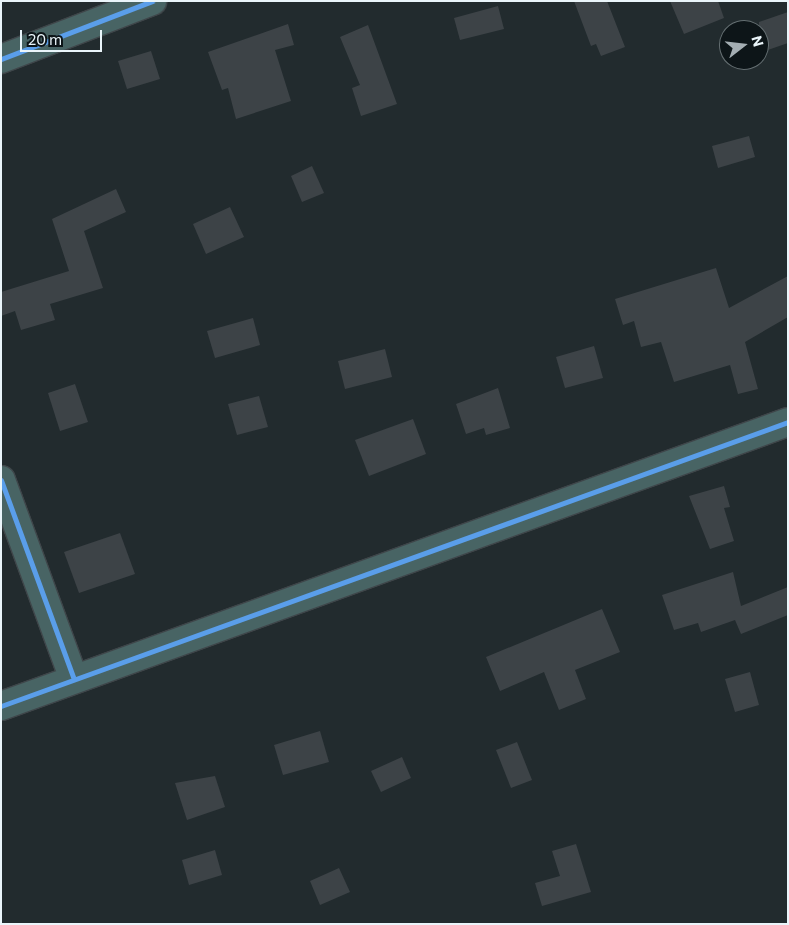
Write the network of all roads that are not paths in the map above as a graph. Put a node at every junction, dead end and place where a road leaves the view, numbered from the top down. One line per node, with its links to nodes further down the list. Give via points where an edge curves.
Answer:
1 (152, 1): 2 (street)
2 (1, 59)
3 (788, 422): 5 (street)
4 (1, 480): 5 (street)
5 (73, 677): 6 (street)
6 (1, 706)

